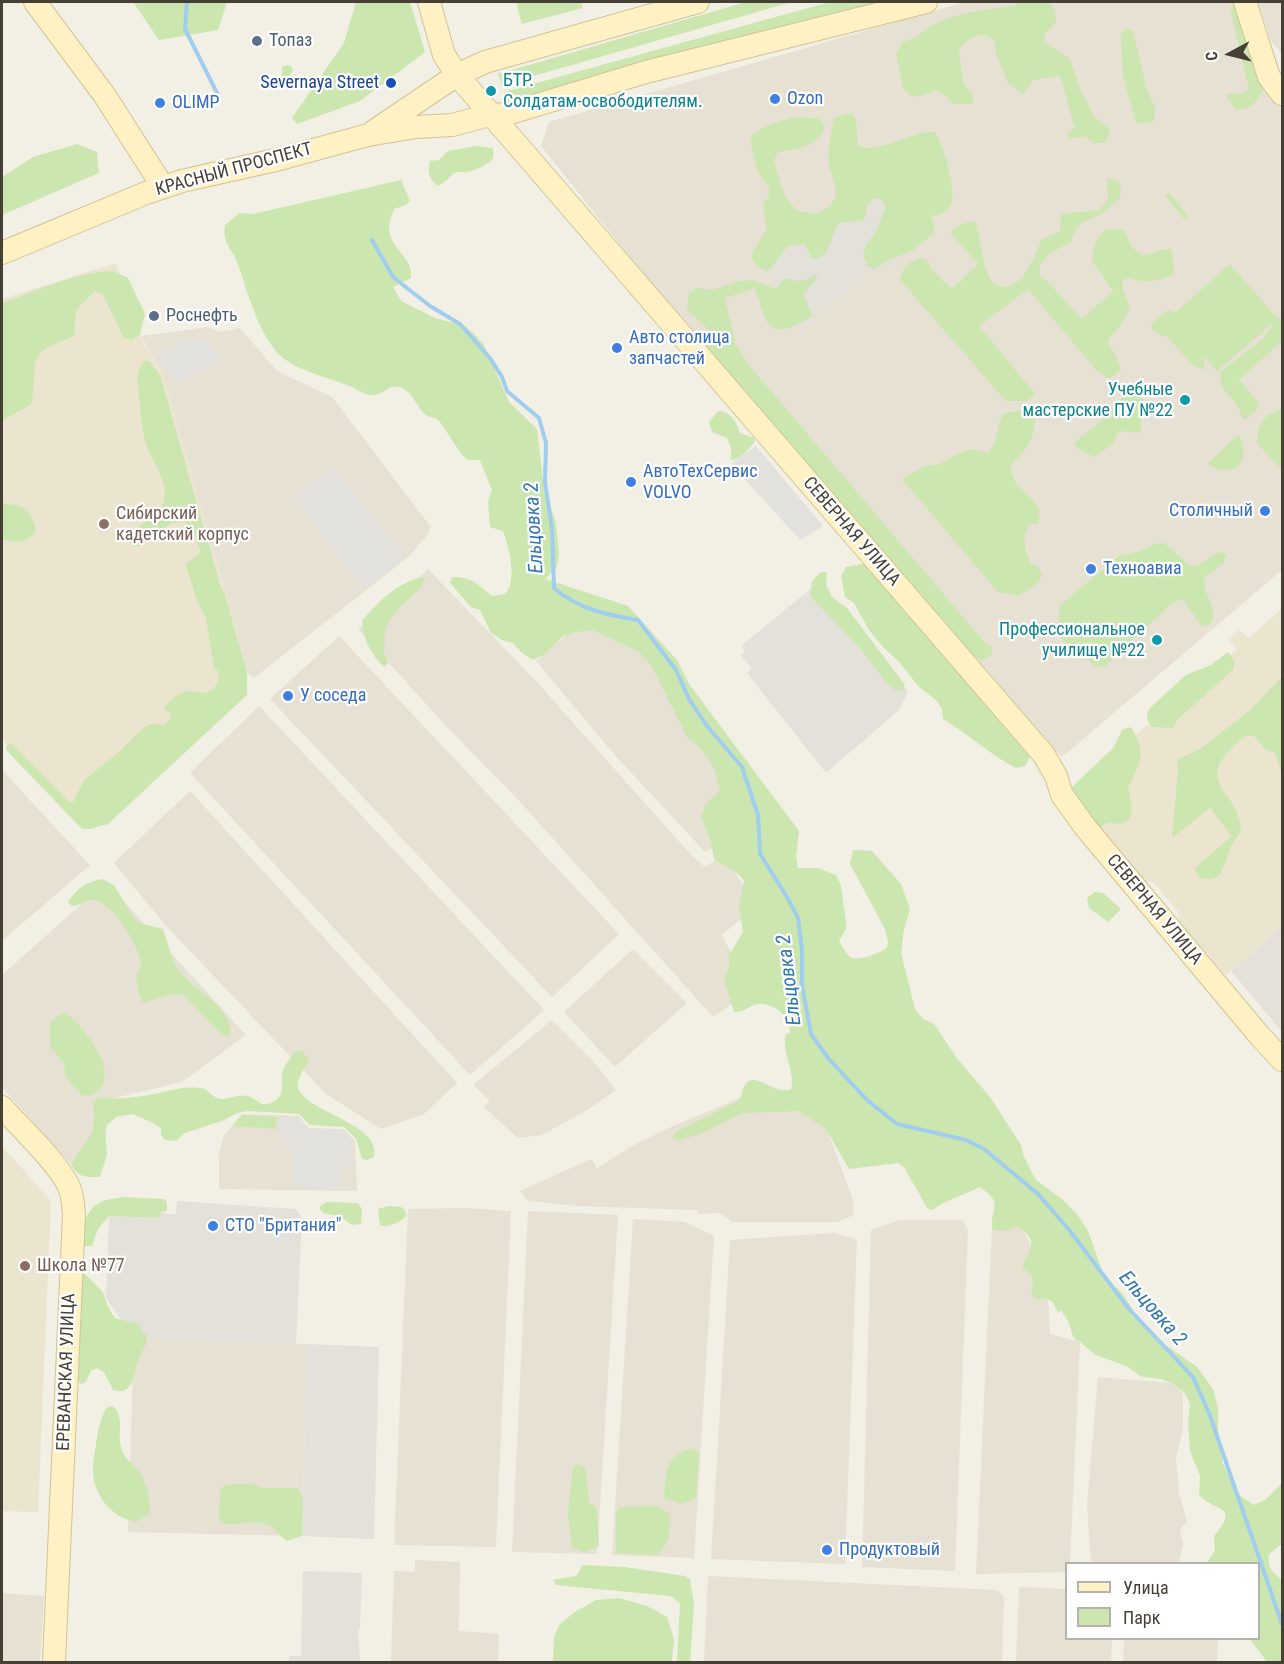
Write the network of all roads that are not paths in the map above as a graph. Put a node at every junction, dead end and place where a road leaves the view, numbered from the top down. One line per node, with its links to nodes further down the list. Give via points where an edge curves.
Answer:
1 (35, 2): 10 (street, via 105,96)
2 (429, 2): 6 (street, СЕВЕРНАЯ УЛИЦА, via 444,55)
3 (698, 2): 6 (street, КРАСНЫЙ ПРОСПЕКТ, via 490,60)
4 (926, 2): 8 (street, КРАСНЫЙ ПРОСПЕКТ, via 646,72 507,114)
5 (1245, 2): 7 (street, via 1269,77)
6 (456, 75): 8 (street, СЕВЕРНАЯ УЛИЦА); 9 (street, КРАСНЫЙ ПРОСПЕКТ)
7 (1282, 94)
8 (490, 115): 9 (street, КРАСНЫЙ ПРОСПЕКТ, via 452,125); 12 (street, СЕВЕРНАЯ УЛИЦА, via 1044,755 1062,795 1099,845)
9 (368, 135): 10 (street, КРАСНЫЙ ПРОСПЕКТ)
10 (163, 187): 11 (street, КРАСНЫЙ ПРОСПЕКТ)
11 (2, 253)
12 (1282, 1060)
13 (2, 1107): 14 (street, ЕРЕВАНСКАЯ УЛИЦА, via 59,1171 73,1199)
14 (54, 1662)

